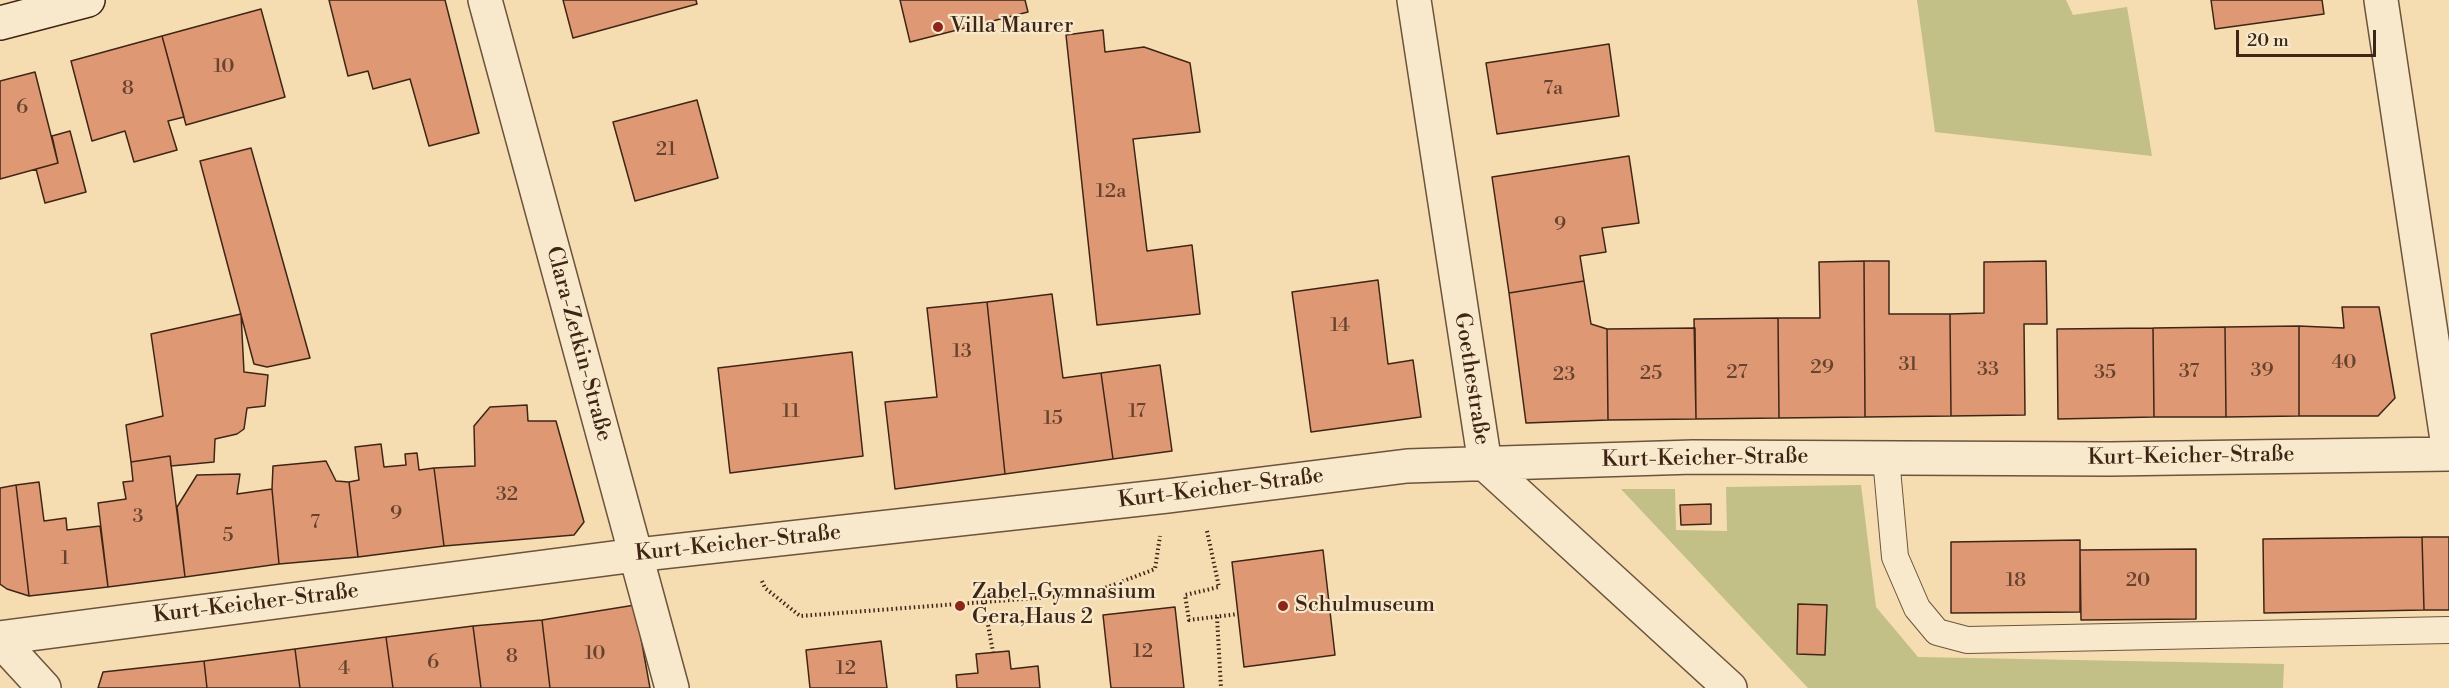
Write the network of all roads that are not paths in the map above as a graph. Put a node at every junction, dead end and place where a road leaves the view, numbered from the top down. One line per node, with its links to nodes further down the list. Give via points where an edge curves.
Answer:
1 (485, 0): 9 (street, Clara-Zetkin-Straße)
2 (1414, 0): 8 (street, Goethestraße)
3 (2381, 0): 6 (street)
4 (74, 2): 5 (street)
5 (0, 23)
6 (2449, 454): 7 (street, Kurt-Keicher-Straße)
7 (1886, 458): 8 (street, Kurt-Keicher-Straße, via 1693,457); 10 (lane, via 1895,557 1917,608 1937,633 1967,640)
8 (1485, 464): 9 (street, Kurt-Keicher-Straße, via 1407,466); 14 (street, Goethestraße)
9 (636, 555): 11 (street, Kurt-Keicher-Straße); 13 (street, Clara-Zetkin-Straße)
10 (2449, 630)
11 (0, 639): 12 (street)
12 (44, 688)
13 (672, 688)
14 (1730, 688)

